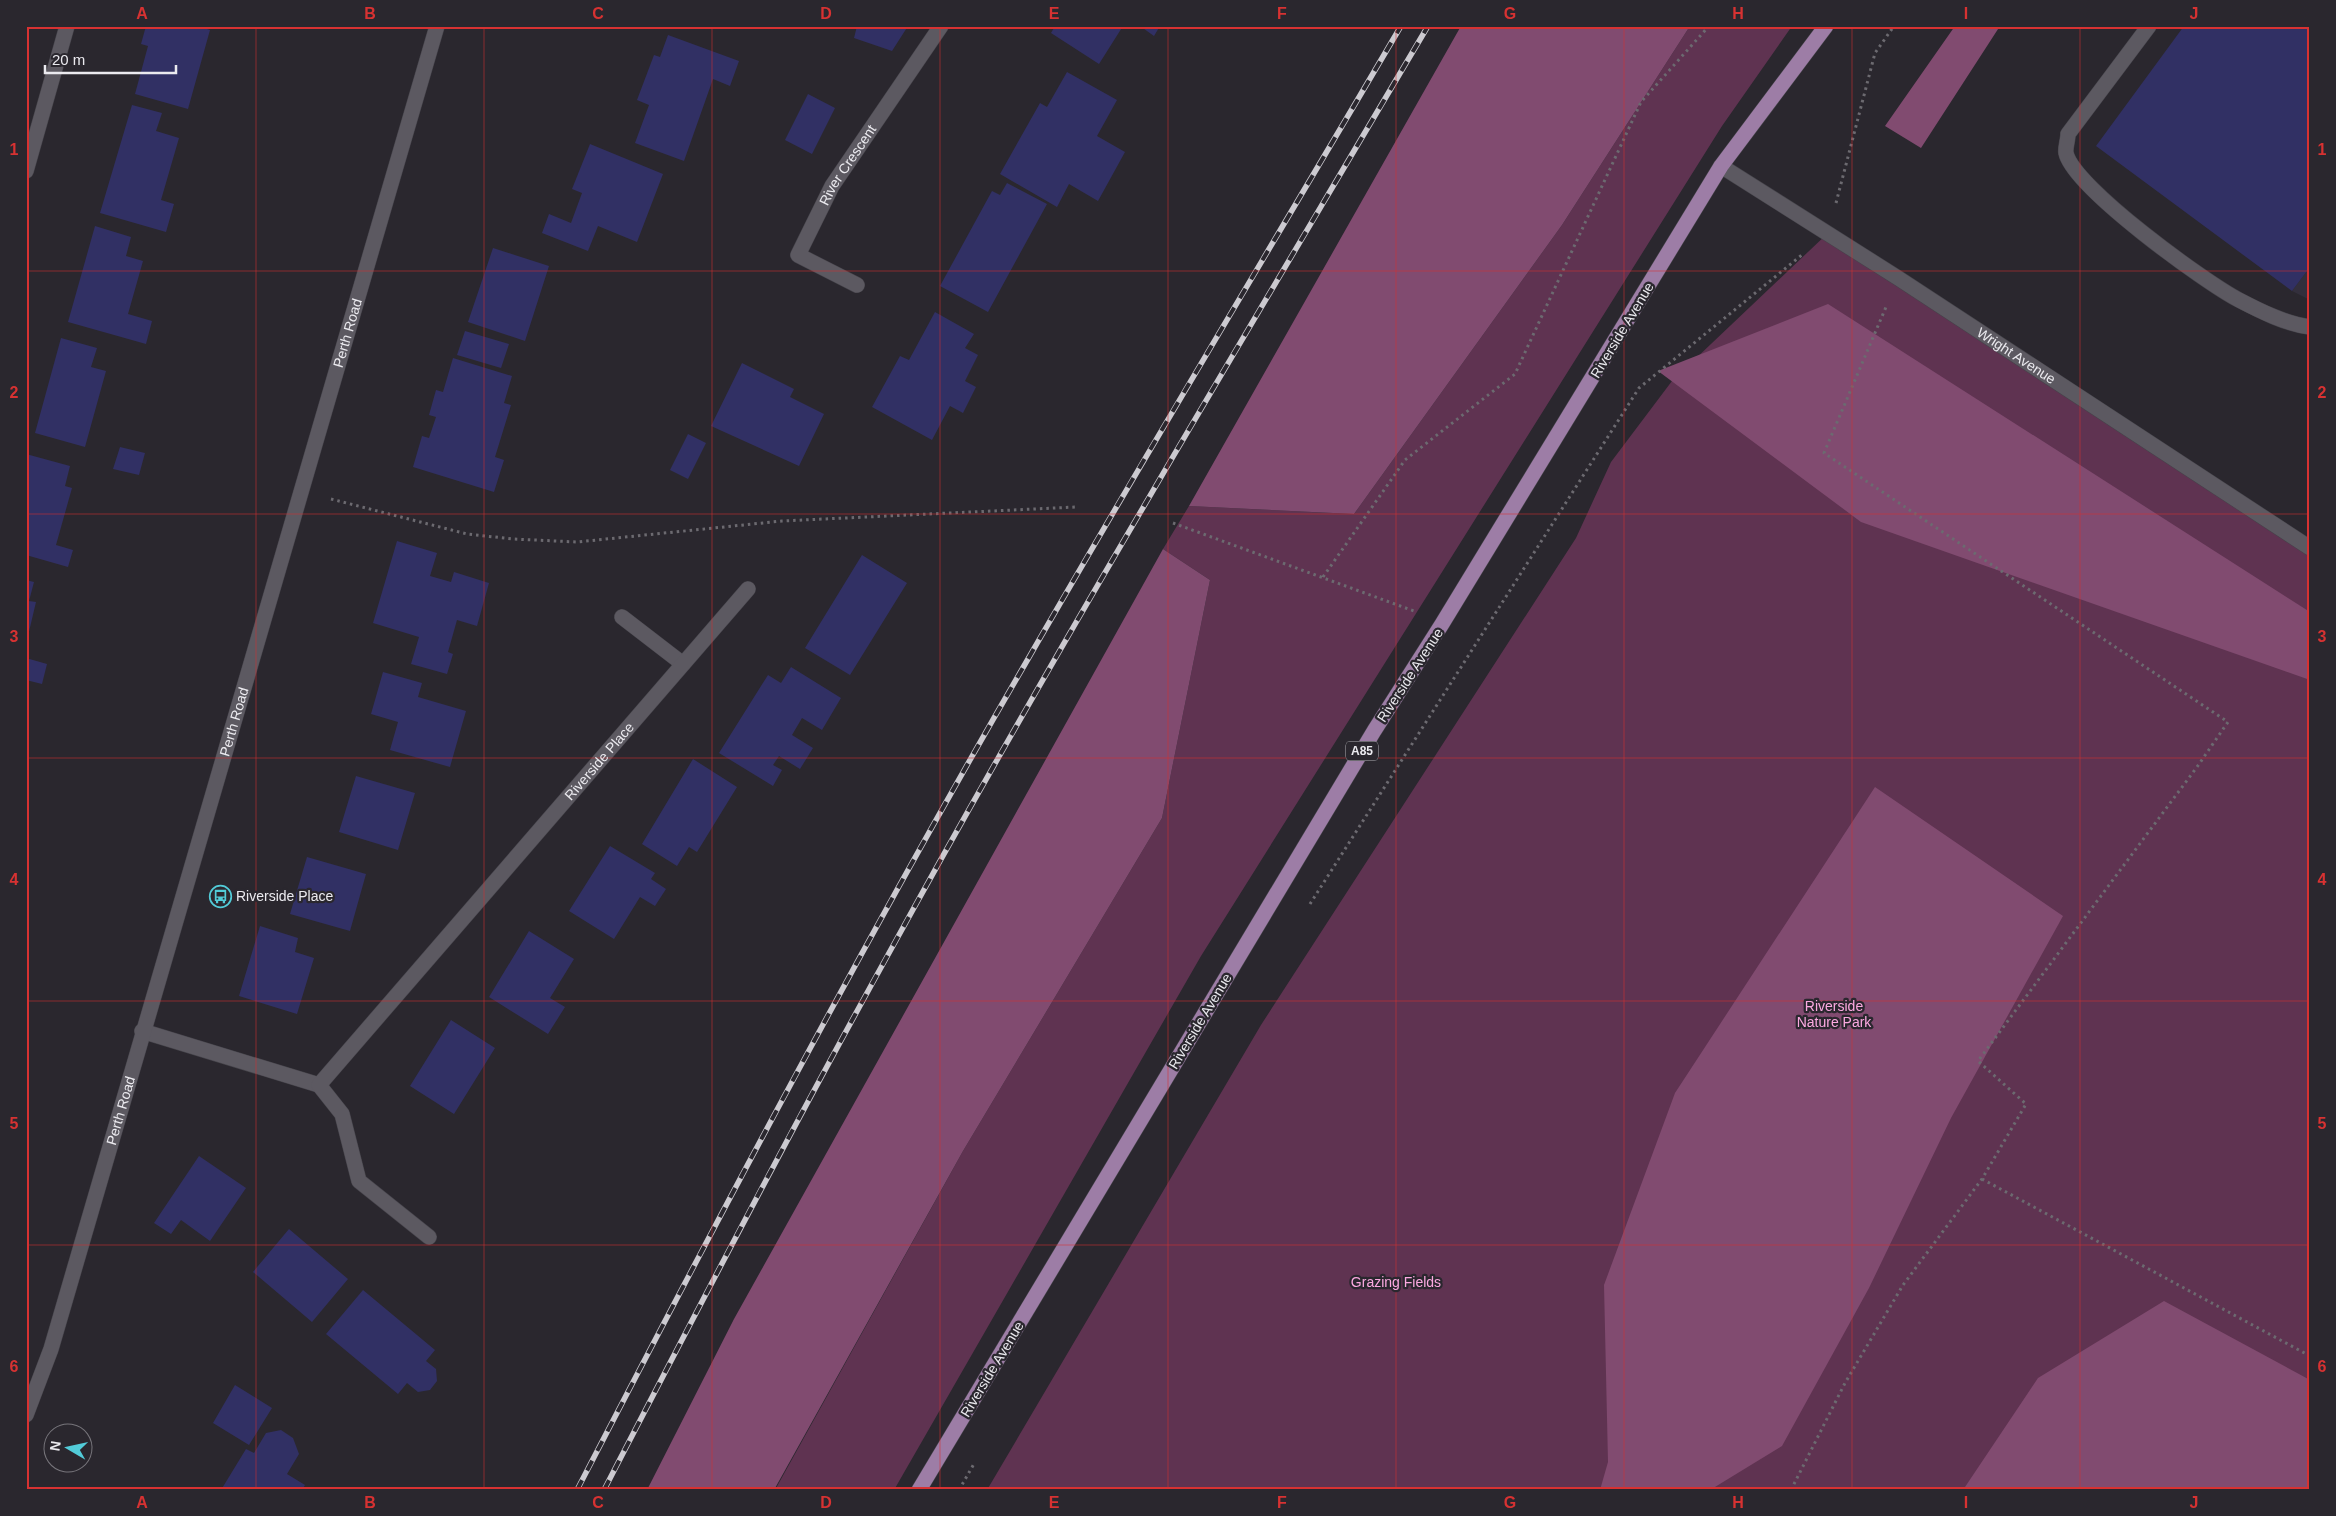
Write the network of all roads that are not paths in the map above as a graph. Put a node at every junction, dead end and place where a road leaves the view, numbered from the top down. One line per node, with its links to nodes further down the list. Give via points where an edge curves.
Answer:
1 (67, 26): 7 (street)
2 (437, 26): 14 (street, Perth Road)
3 (941, 26): 8 (street, River Crescent, via 832,186 798,255)
4 (1826, 26): 6 (main road, Riverside Avenue / A85)
5 (2149, 26): 9 (street, via 2068,134 2066,154 2102,199 2156,244 2238,300 2297,326)
6 (1721, 166): 10 (street, Wright Avenue); 18 (main road, Riverside Avenue / A85, via 1374,731)
7 (26, 171)
8 (857, 285)
9 (2310, 327)
10 (2310, 548)
11 (748, 589): 13 (street, Riverside Place)
12 (622, 617): 13 (street)
13 (683, 664): 15 (street, Riverside Place)
14 (142, 1031): 15 (street); 17 (street, Perth Road, via 51,1349)
15 (319, 1085): 16 (street, via 342,1114 359,1181)
16 (429, 1237)
17 (26, 1415)
18 (919, 1490)

